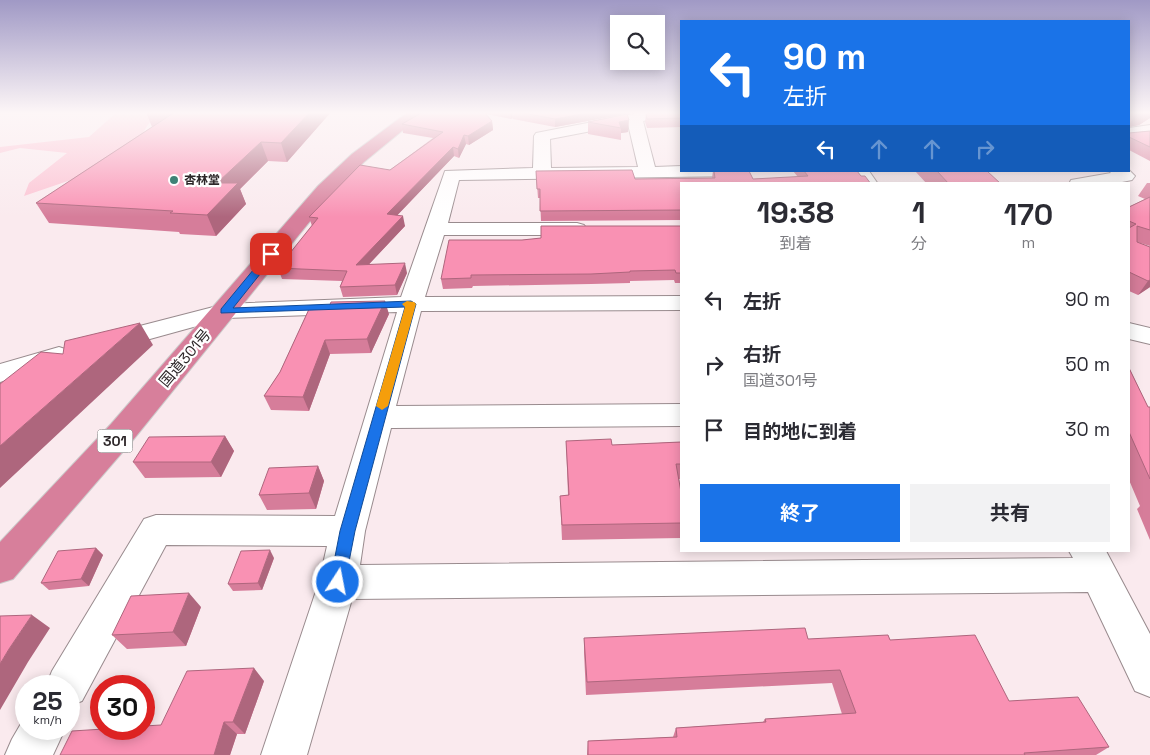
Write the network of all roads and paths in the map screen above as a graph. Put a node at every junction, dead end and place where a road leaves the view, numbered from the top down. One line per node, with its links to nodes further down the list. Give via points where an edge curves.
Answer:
1 (369, 147): 15 (highway, 国道301号 / 301, via 347,166)
2 (542, 147): 7 (street)
3 (641, 147): 8 (street)
4 (694, 172): 8 (street)
5 (860, 172): 9 (street)
6 (1120, 172): 10 (street, via 1126,176)
7 (542, 173): 8 (street); 12 (street, via 451,174)
8 (648, 173)
9 (867, 182)
10 (1090, 182)
11 (593, 228): 12 (street)
12 (436, 229): 14 (street)
13 (680, 303): 14 (street)
14 (411, 304): 15 (street); 20 (street)
15 (225, 311): 18 (street); 23 (highway, 国道301号 / 301, via 122,432)
16 (1130, 331): 17 (street)
17 (1150, 336)
18 (0, 373)
19 (680, 415): 20 (street)
20 (379, 417): 21 (street)
21 (348, 531): 24 (street); 25 (street, via 156,530)
22 (1092, 563): 24 (street); 26 (street)
23 (0, 567)
24 (338, 582): 29 (street)
25 (73, 675)
26 (1150, 676)
27 (37, 740): 28 (street)
28 (28, 755)
29 (284, 755)

